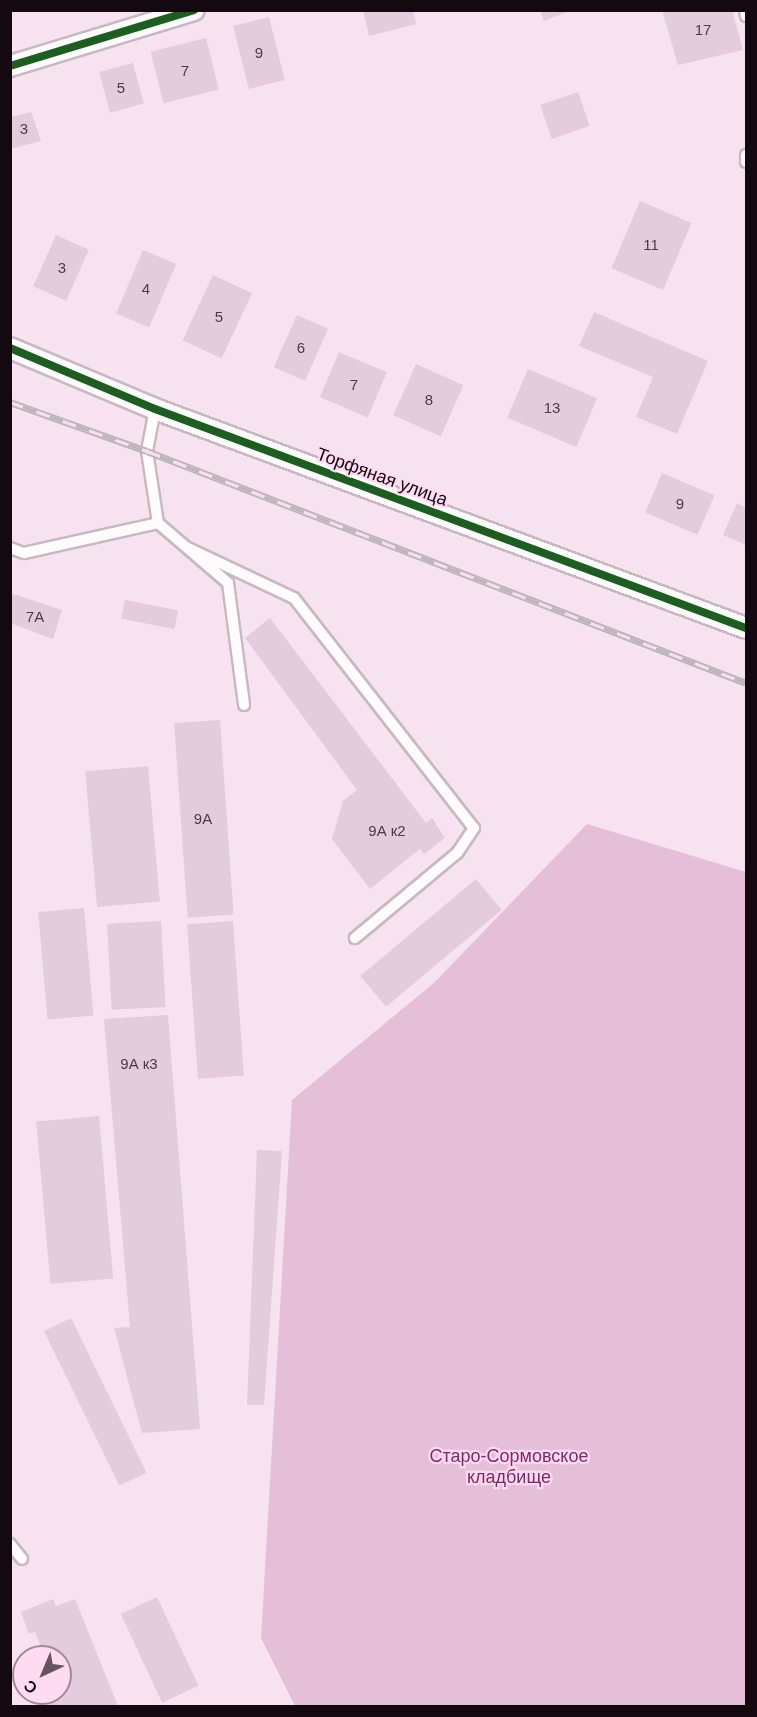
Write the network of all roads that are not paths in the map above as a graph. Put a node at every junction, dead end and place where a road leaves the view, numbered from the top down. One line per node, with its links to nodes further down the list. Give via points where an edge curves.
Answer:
1 (194, 10): 4 (street)
2 (745, 10): 3 (lane)
3 (747, 16)
4 (10, 66)
5 (747, 155): 6 (lane)
6 (747, 162)
7 (10, 348): 8 (street, Торфяная улица)
8 (155, 409): 9 (lane, via 147,452); 12 (street, Торфяная улица)
9 (158, 523): 10 (lane, via 24,553); 11 (lane)
10 (10, 548)
11 (188, 548): 13 (lane, via 228,583); 14 (lane, via 294,598 474,828 457,853)
12 (747, 628)
13 (244, 705)
14 (355, 938)
15 (10, 1544): 16 (lane)
16 (22, 1559)

